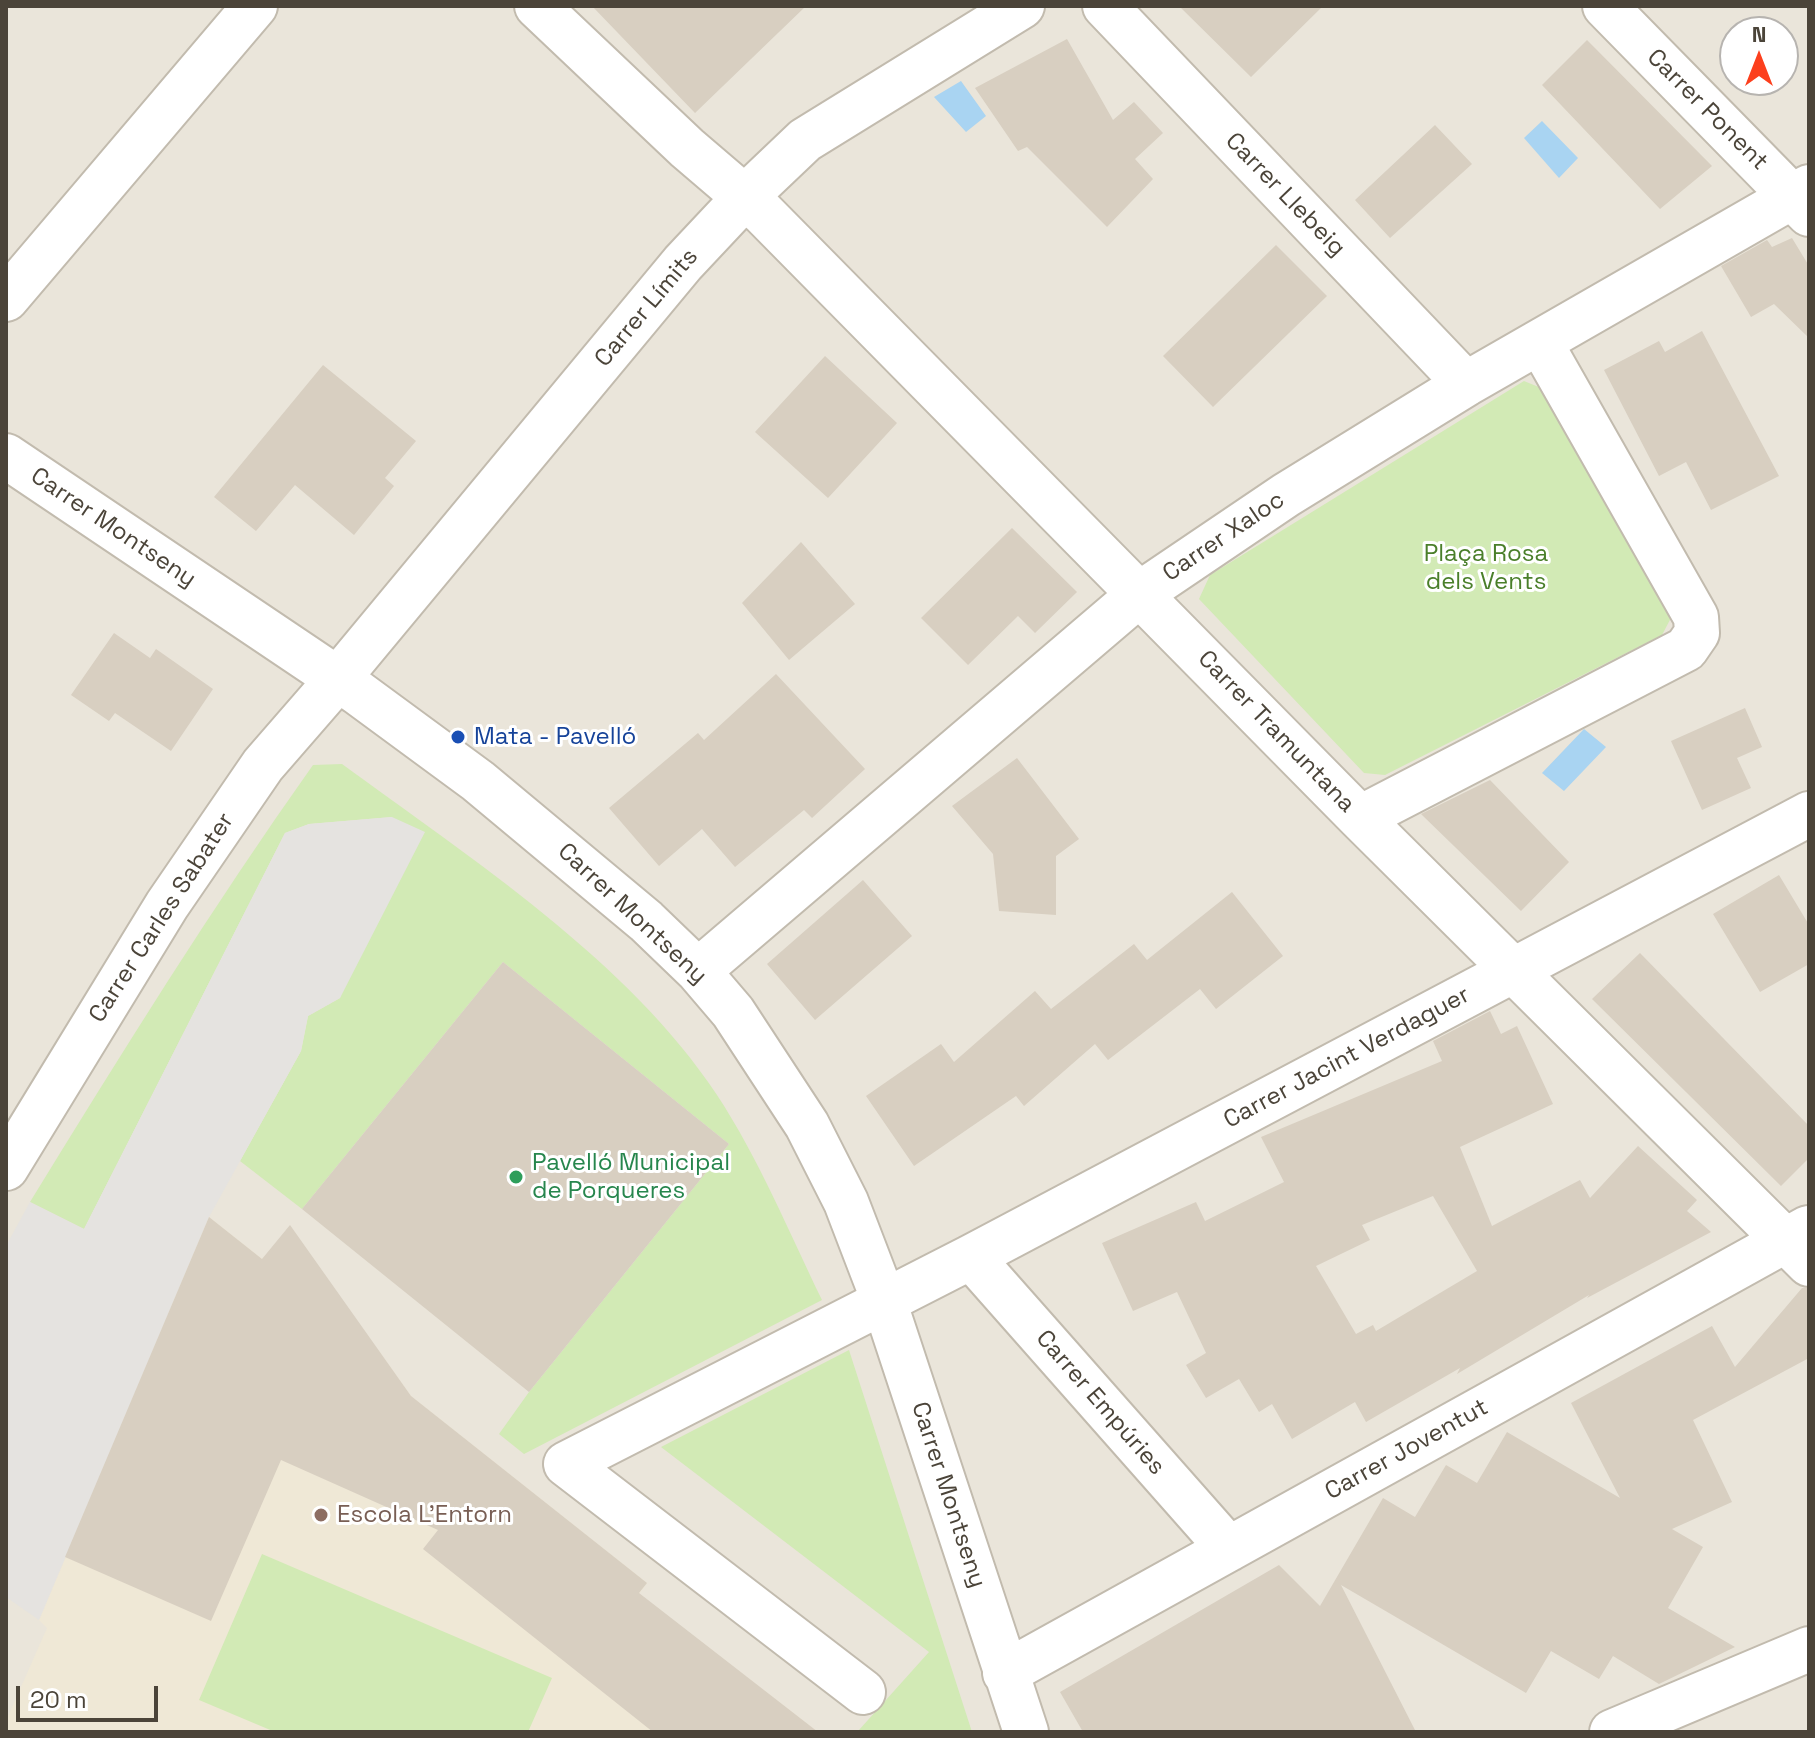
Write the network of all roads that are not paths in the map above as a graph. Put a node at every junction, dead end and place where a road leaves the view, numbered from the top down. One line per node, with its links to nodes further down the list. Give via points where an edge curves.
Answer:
1 (255, 6): 8 (street)
2 (537, 6): 6 (street, Carrer Tramuntana)
3 (1022, 6): 6 (street, Carrer Límits, via 805,140)
4 (1105, 6): 10 (street, Carrer Llebeig)
5 (1605, 6): 7 (street, Carrer Ponent)
6 (744, 198): 12 (street, Carrer Tramuntana); 13 (street, Carrer Límits, via 683,263)
7 (1803, 199): 9 (street, Carrer Xaloc)
8 (6, 299)
9 (1541, 344): 10 (street, Carrer Xaloc); 15 (street, via 1696,617 1697,633 1686,649)
10 (1466, 384): 12 (street, Carrer Xaloc)
11 (6, 456): 13 (street, Carrer Montseny)
12 (1141, 593): 15 (street, Carrer Tramuntana); 17 (street, Carrer Xaloc)
13 (336, 681): 17 (street, Carrer Montseny, via 478,781); 18 (street, Carrer Carles Sabater, via 263,765 176,892)
14 (1809, 814): 16 (street, Carrer Jacint Verdaguer)
15 (1360, 818): 16 (street, Carrer Tramuntana)
16 (1513, 970): 19 (street, Carrer Tramuntana); 20 (street, Carrer Jacint Verdaguer)
17 (698, 971): 21 (street, Carrer Montseny, via 733,1012 807,1125 846,1202)
18 (6, 1168)
19 (1801, 1244): 22 (street, Carrer Joventut)
20 (971, 1257): 21 (street, Carrer Jacint Verdaguer); 22 (street, Carrer Empúries)
21 (884, 1301): 24 (street, Carrer Montseny); 25 (street, Carrer Jacint Verdaguer, via 566,1464)
22 (1229, 1549): 24 (street, Carrer Joventut)
23 (1809, 1649): 27 (street)
24 (1005, 1673): 26 (street, Carrer Montseny)
25 (863, 1692)
26 (1026, 1732)
27 (1612, 1732)

